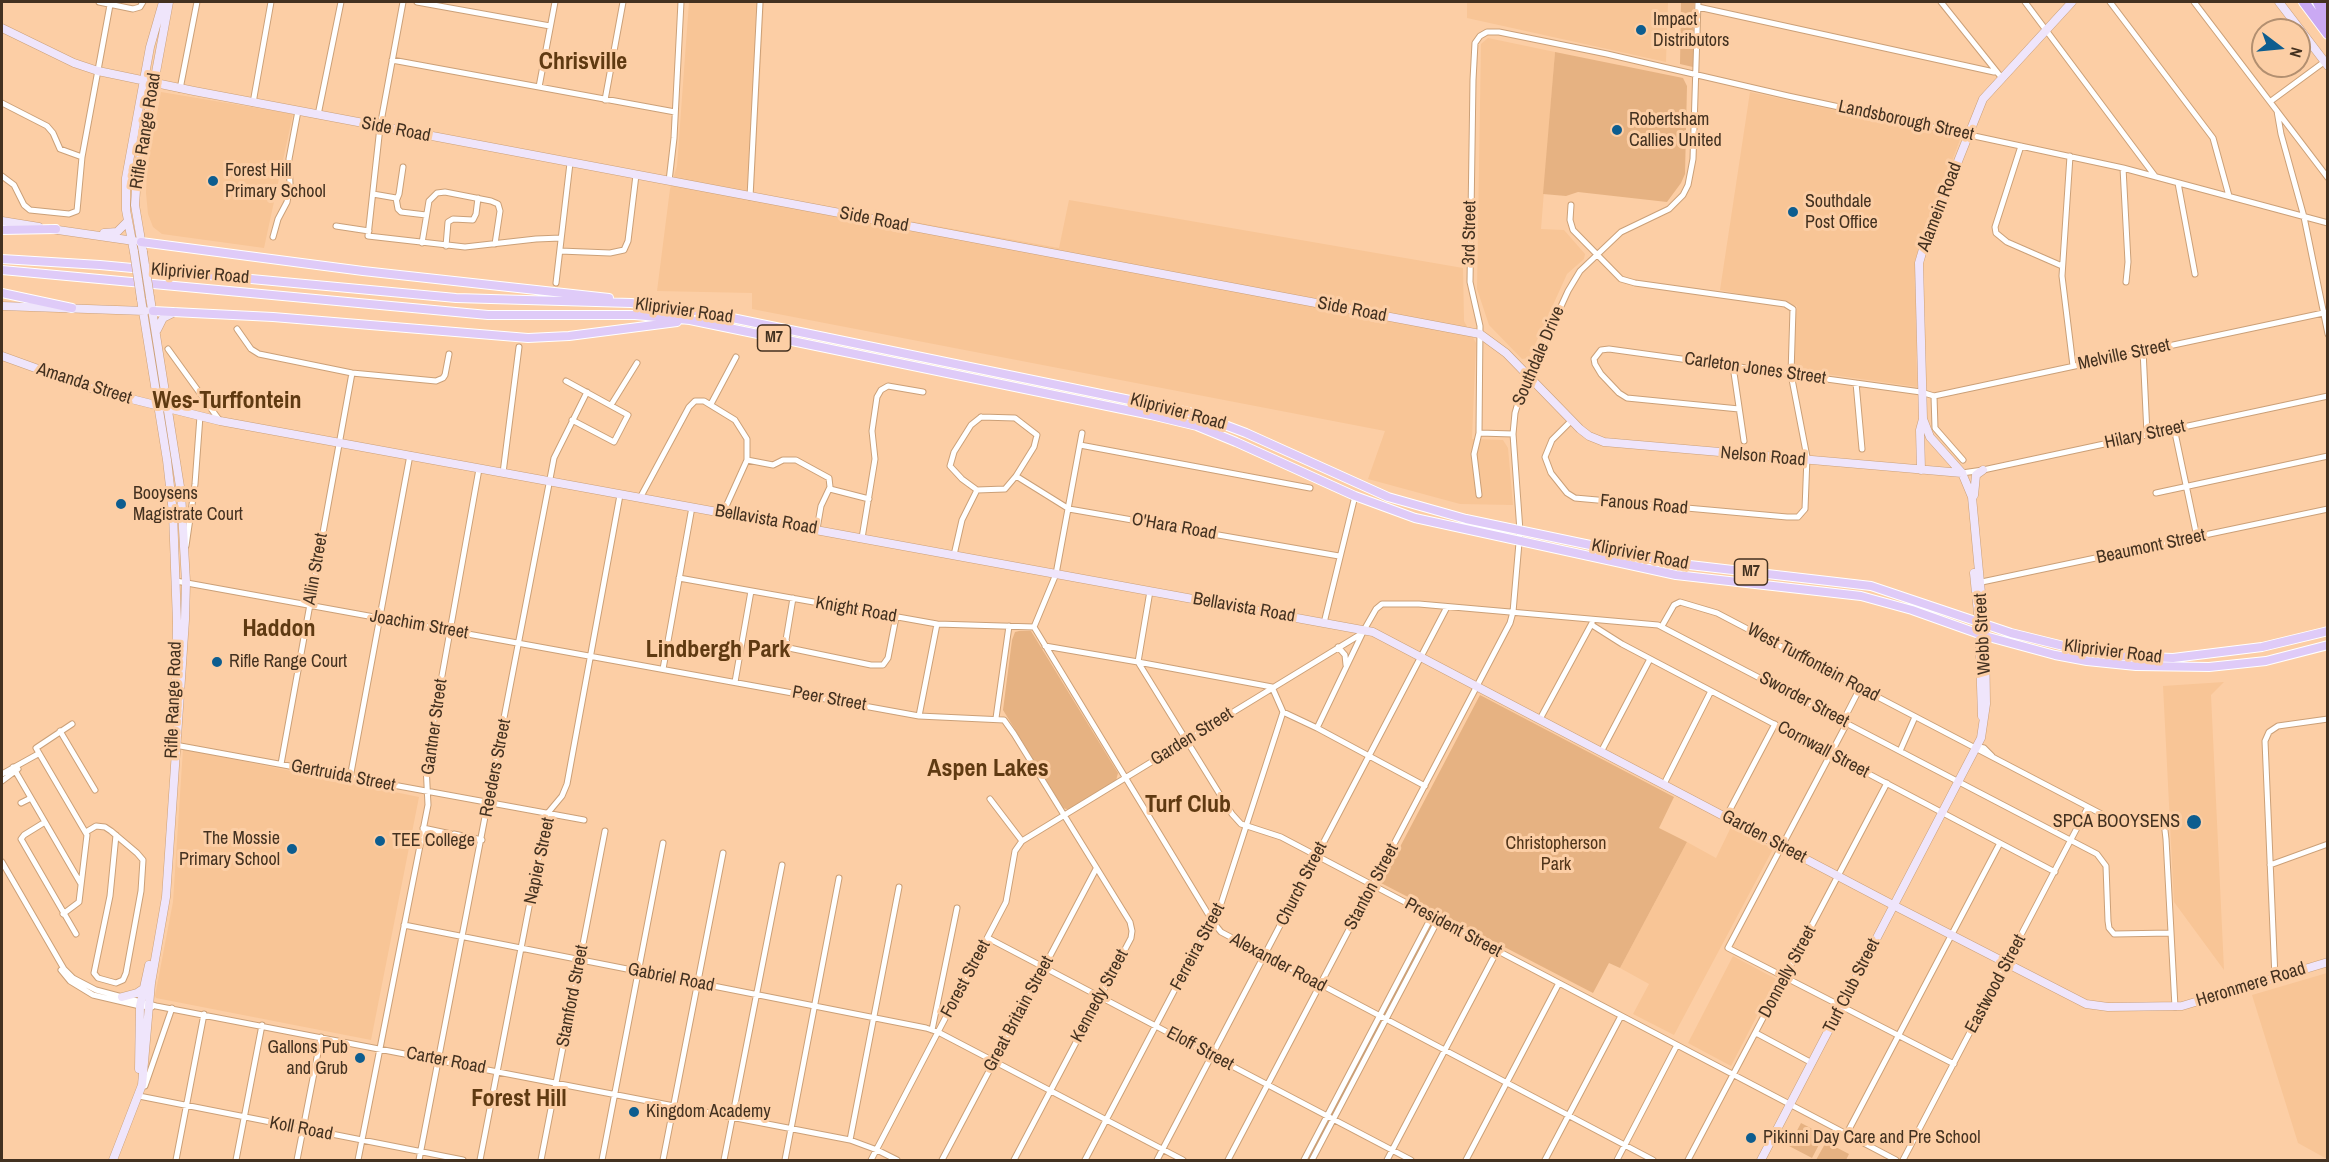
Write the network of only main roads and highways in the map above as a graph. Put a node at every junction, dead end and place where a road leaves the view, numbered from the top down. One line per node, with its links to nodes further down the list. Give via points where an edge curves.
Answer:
1 (2304, 2): 4 (highway)
2 (2318, 2): 3 (highway)
3 (2328, 23)
4 (2328, 34)
5 (2, 230): 6 (main road)
6 (56, 230)
7 (141, 242): 11 (main road)
8 (2, 260): 11 (main road, Kliprivier Road / M7, via 100,265 456,298)
9 (2, 270): 14 (main road, Kliprivier Road / M7, via 488,315 635,315)
10 (2, 293): 12 (main road)
11 (631, 303): 15 (main road, Kliprivier Road / M7, via 703,312 1193,413 1388,497 1444,514 1681,564 1871,586 1982,624 2080,650 2173,658 2262,647)
12 (72, 308)
13 (153, 310): 14 (main road, via 528,338)
14 (690, 320): 16 (main road, Kliprivier Road / M7, via 1197,426 1399,514 1677,575 1861,596 2046,653 2158,667 2241,664)
15 (2328, 632)
16 (2328, 645)

